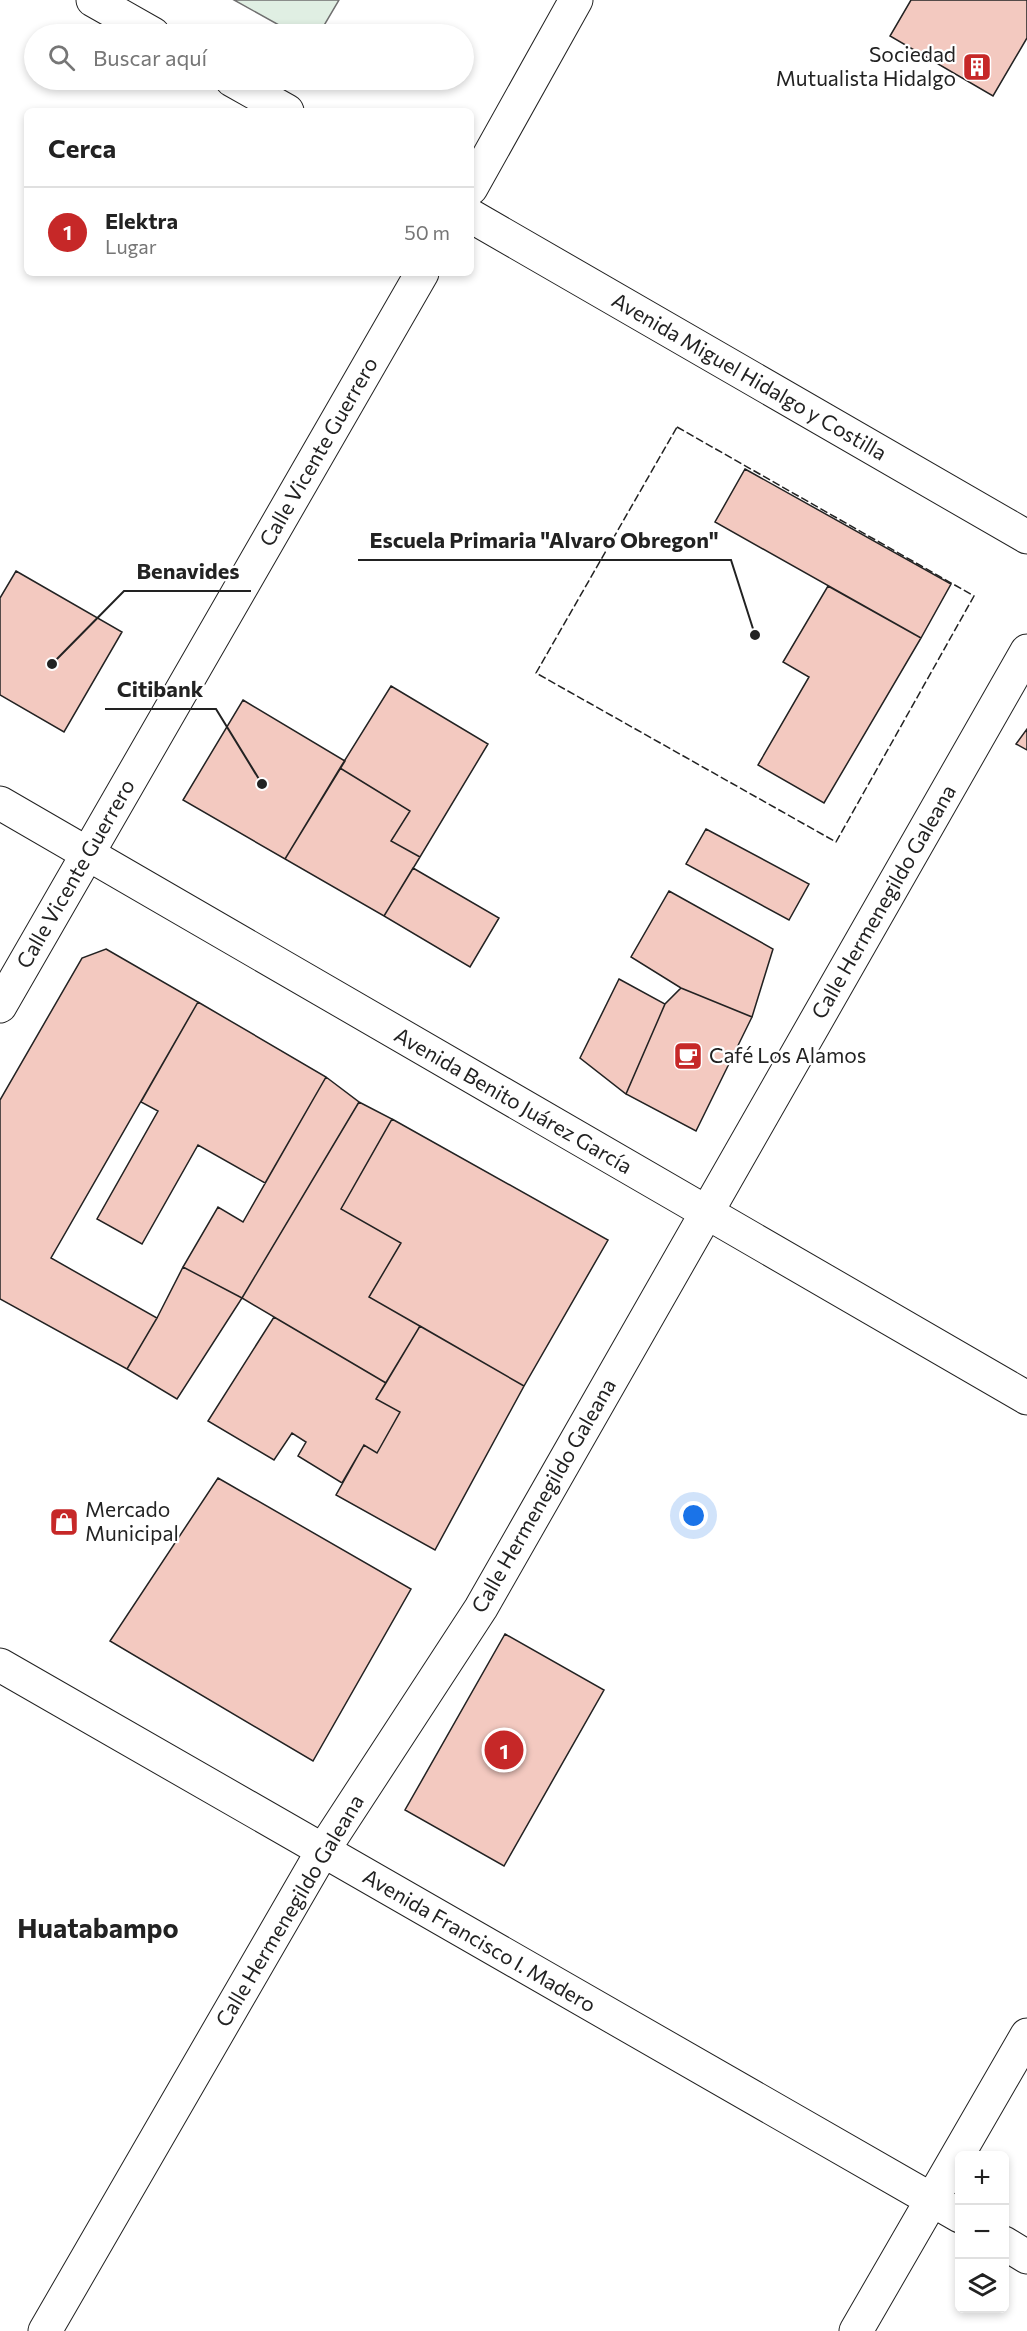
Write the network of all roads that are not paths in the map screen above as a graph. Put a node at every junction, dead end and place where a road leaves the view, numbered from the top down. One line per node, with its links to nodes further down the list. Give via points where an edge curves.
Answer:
1 (93, 0): 3 (street)
2 (576, 0): 6 (street)
3 (135, 24)
4 (250, 90): 5 (street)
5 (282, 108)
6 (474, 183)
7 (474, 218): 9 (street, Avenida Miguel Hidalgo y Costilla)
8 (420, 276): 12 (street, Calle Vicente Guerrero)
9 (1027, 537)
10 (1027, 651): 14 (street, Calle Hermenegildo Galeana)
11 (0, 802): 12 (street, Avenida Benito Juárez García)
12 (88, 854): 13 (street, Calle Vicente Guerrero); 14 (street, Avenida Benito Juárez García)
13 (0, 1006)
14 (707, 1212): 15 (street, Avenida Benito Juárez García); 17 (street, Calle Hermenegildo Galeana, via 481,1608)
15 (1027, 1398)
16 (0, 1665): 17 (street, Avenida Francisco I. Madero)
17 (322, 1852): 19 (street, Avenida Francisco I. Madero); 23 (street, Calle Hermenegildo Galeana)
18 (1027, 2035): 19 (street)
19 (932, 2199): 20 (street, Avenida Francisco I. Madero); 24 (street)
20 (955, 2213)
21 (1009, 2246): 22 (street)
22 (1027, 2257)
23 (45, 2331)
24 (856, 2331)

